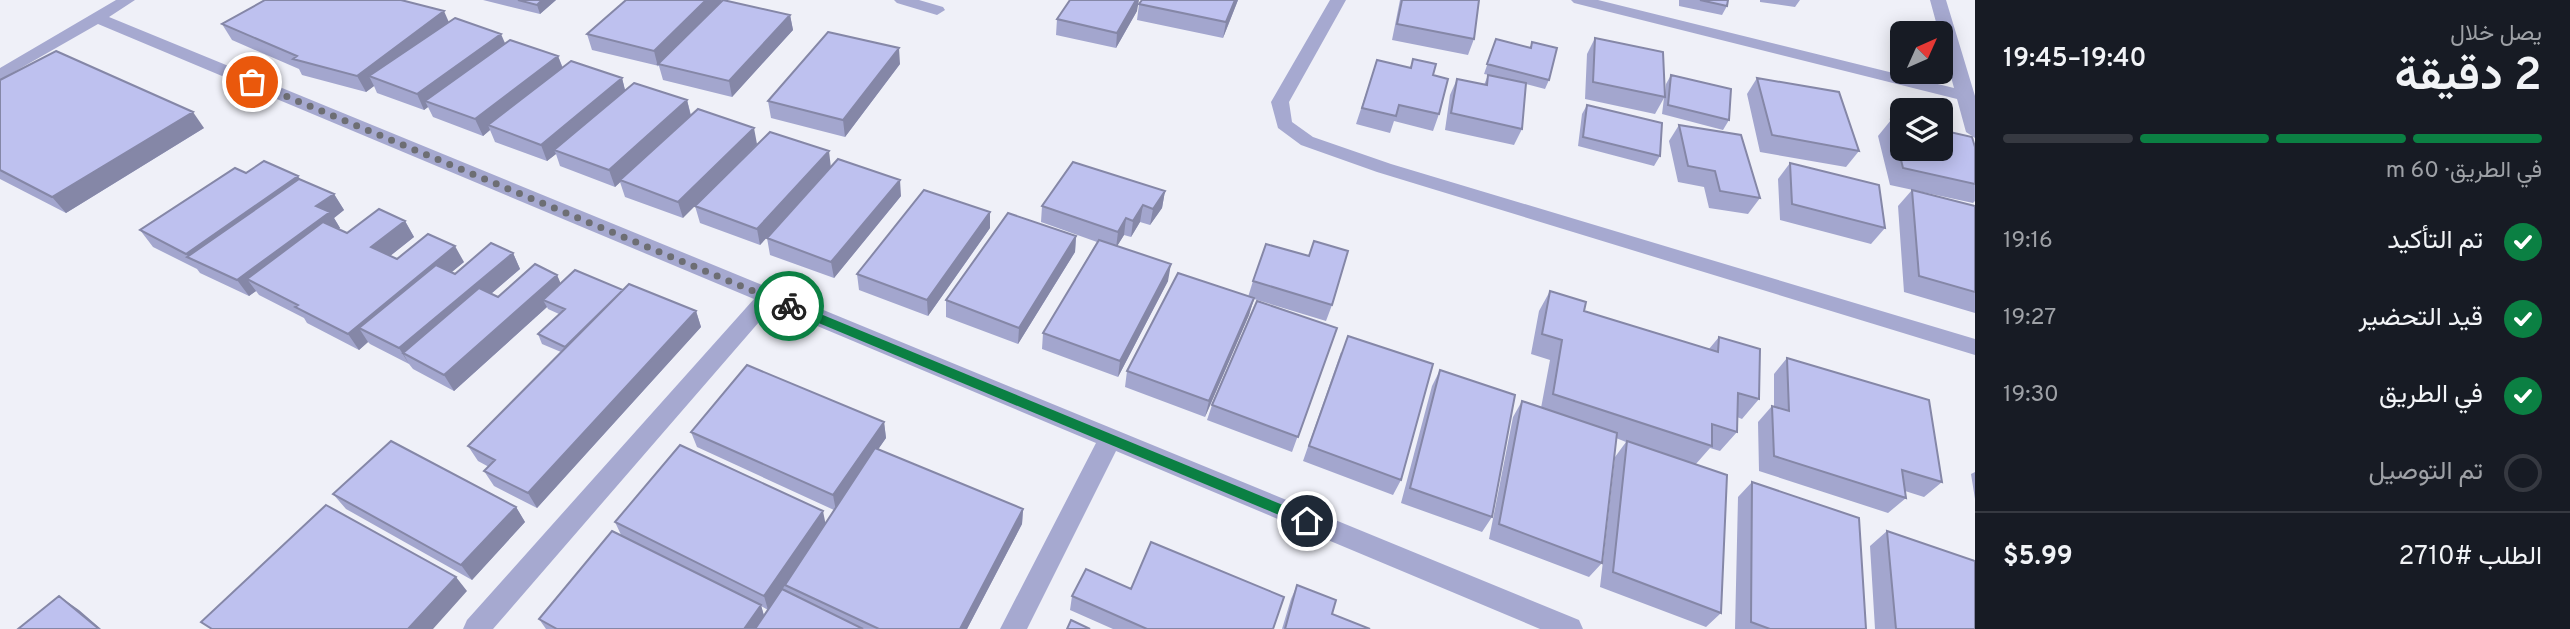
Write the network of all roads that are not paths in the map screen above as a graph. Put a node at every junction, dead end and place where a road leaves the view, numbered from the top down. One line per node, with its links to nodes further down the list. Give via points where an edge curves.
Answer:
1 (127, 0): 7 (street)
2 (902, 0): 6 (street)
3 (1338, 0): 12 (street, via 1280,102 1284,124 1307,141)
4 (1579, 0): 9 (street)
5 (1938, 0): 9 (street)
6 (937, 10)
7 (97, 18): 8 (street); 11 (street)
8 (0, 75)
9 (1966, 96): 10 (street)
10 (1975, 132)
11 (768, 297): 13 (street); 15 (street)
12 (1975, 347)
13 (1110, 439): 14 (street); 16 (street)
14 (1560, 627)
15 (476, 629)
16 (1013, 629)

